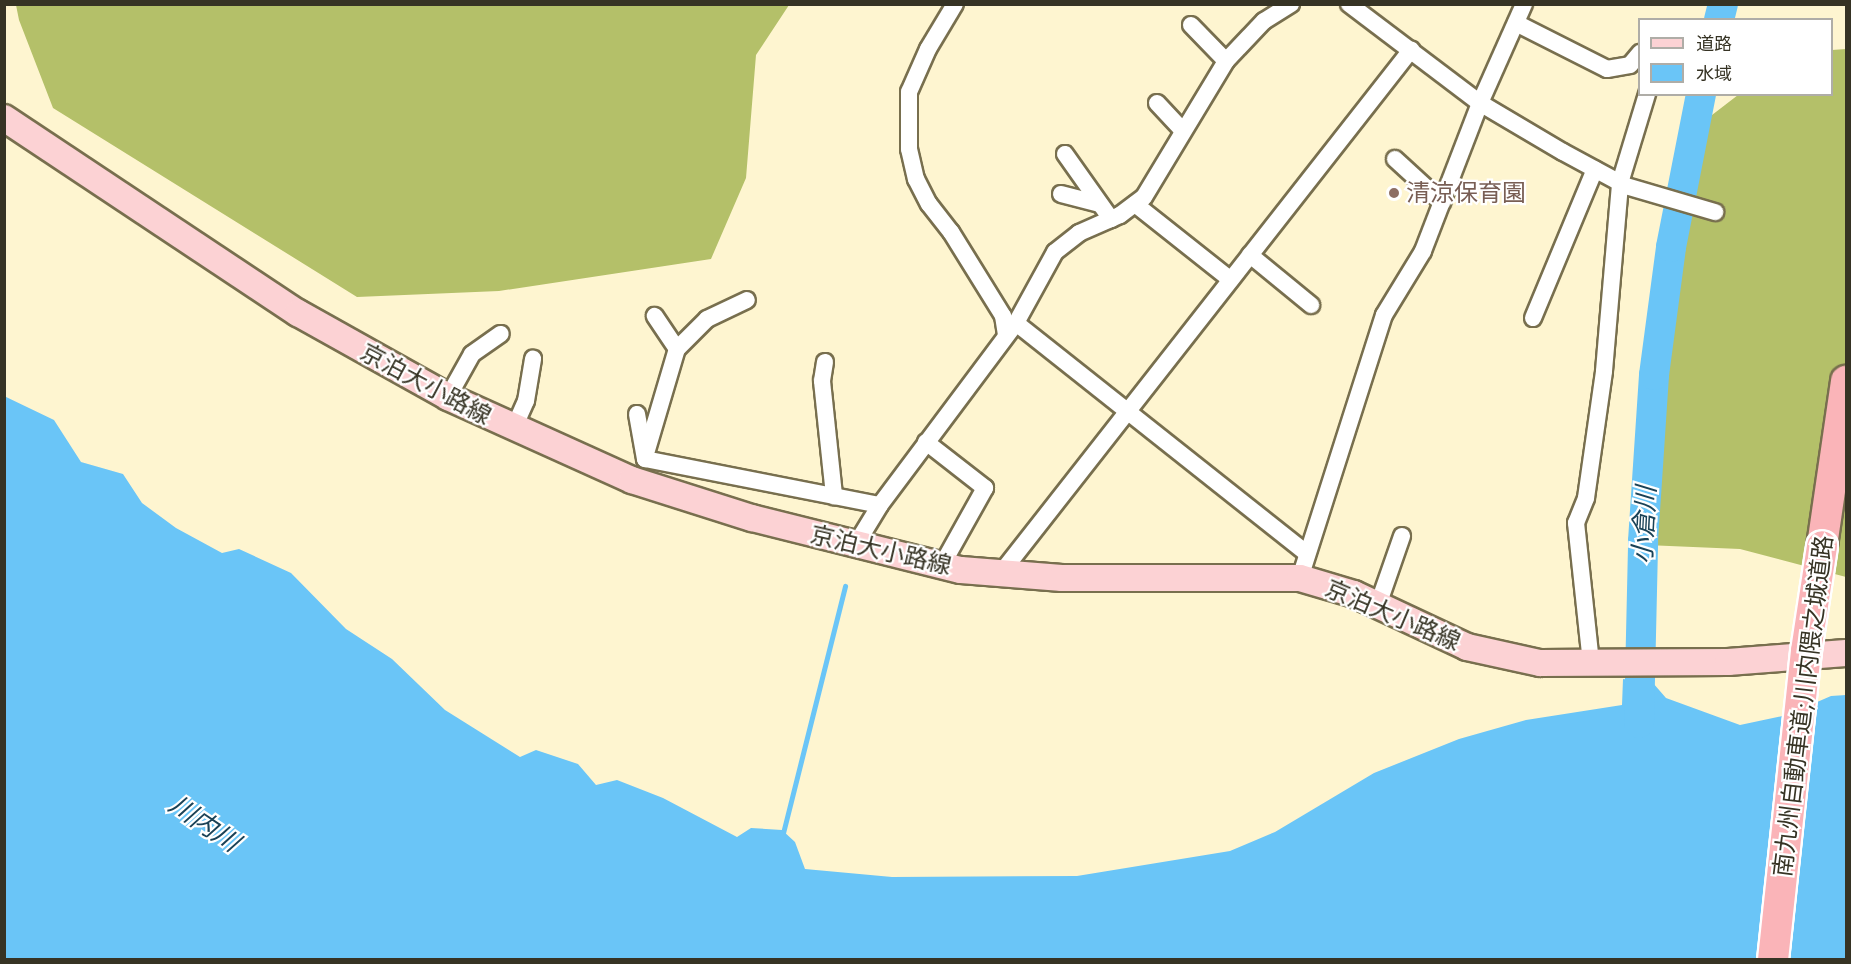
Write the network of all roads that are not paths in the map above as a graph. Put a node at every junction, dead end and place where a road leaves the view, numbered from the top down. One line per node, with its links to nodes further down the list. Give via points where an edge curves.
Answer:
1 (955, 4): 33 (street, via 928,49 909,93 909,149 916,179 929,204 951,232)
2 (1291, 4): 11 (street, via 1264,21)
3 (1349, 4): 6 (street)
4 (1378, 4): 6 (street)
5 (1524, 4): 7 (street)
6 (1372, 21): 9 (street)
7 (1516, 23): 10 (street, via 1607,69 1620,69); 14 (street)
8 (1191, 25): 11 (street)
9 (1411, 50): 14 (street); 27 (street)
10 (1637, 60)
11 (1226, 61): 16 (street)
12 (1646, 96): 20 (street)
13 (1157, 103): 16 (street)
14 (1480, 103): 19 (street); 22 (street)
15 (4, 118): 39 (main road, 京泊大小路線, via 298,313)
16 (1183, 131): 24 (street, via 1144,197)
17 (1065, 154): 23 (street)
18 (1395, 159): 22 (street)
19 (1595, 169): 20 (street); 32 (street)
20 (1623, 184): 25 (street); 55 (street, via 1604,372 1586,498 1576,523)
21 (1061, 194): 23 (street)
22 (1442, 202): 49 (street, via 1424,251 1384,315)
23 (1100, 204): 26 (street)
24 (1135, 204): 26 (street); 28 (street)
25 (1715, 212)
26 (1111, 219): 33 (street, via 1079,232 1055,252)
27 (1250, 255): 28 (street); 30 (street)
28 (1231, 280): 40 (street)
29 (747, 300): 35 (street, via 707,319)
30 (1311, 305)
31 (655, 316): 35 (street)
32 (1533, 318)
33 (1011, 329): 40 (street); 43 (street)
34 (501, 334): 39 (street, via 472,354)
35 (677, 349): 44 (street)
36 (533, 359): 42 (street, via 526,401)
37 (825, 362): 45 (street, via 822,381)
38 (1846, 381): 56 (highway, 南九州自動車道;川内隈之城道路, bridge, via 1806,651)
39 (448, 398): 42 (main road, 京泊大小路線)
40 (1127, 412): 49 (street); 51 (street)
41 (638, 414): 44 (street)
42 (513, 430): 44 (main road, 京泊大小路線)
43 (926, 442): 46 (street); 50 (street, via 985,488)
44 (642, 471): 45 (street); 48 (main road, 京泊大小路線)
45 (834, 496): 46 (street)
46 (880, 505): 48 (street)
47 (1402, 536): 53 (street)
48 (855, 546): 50 (main road, 京泊大小路線)
49 (1306, 553): 52 (street)
50 (942, 565): 51 (main road, 京泊大小路線)
51 (1001, 573): 52 (main road, 京泊大小路線, via 1062,578)
52 (1300, 578): 53 (main road, 京泊大小路線)
53 (1378, 605): 55 (main road, 京泊大小路線, via 1467,647 1540,663)
54 (1846, 653): 55 (main road, 京泊大小路線, via 1728,662)
55 (1591, 663)
56 (1773, 960)

